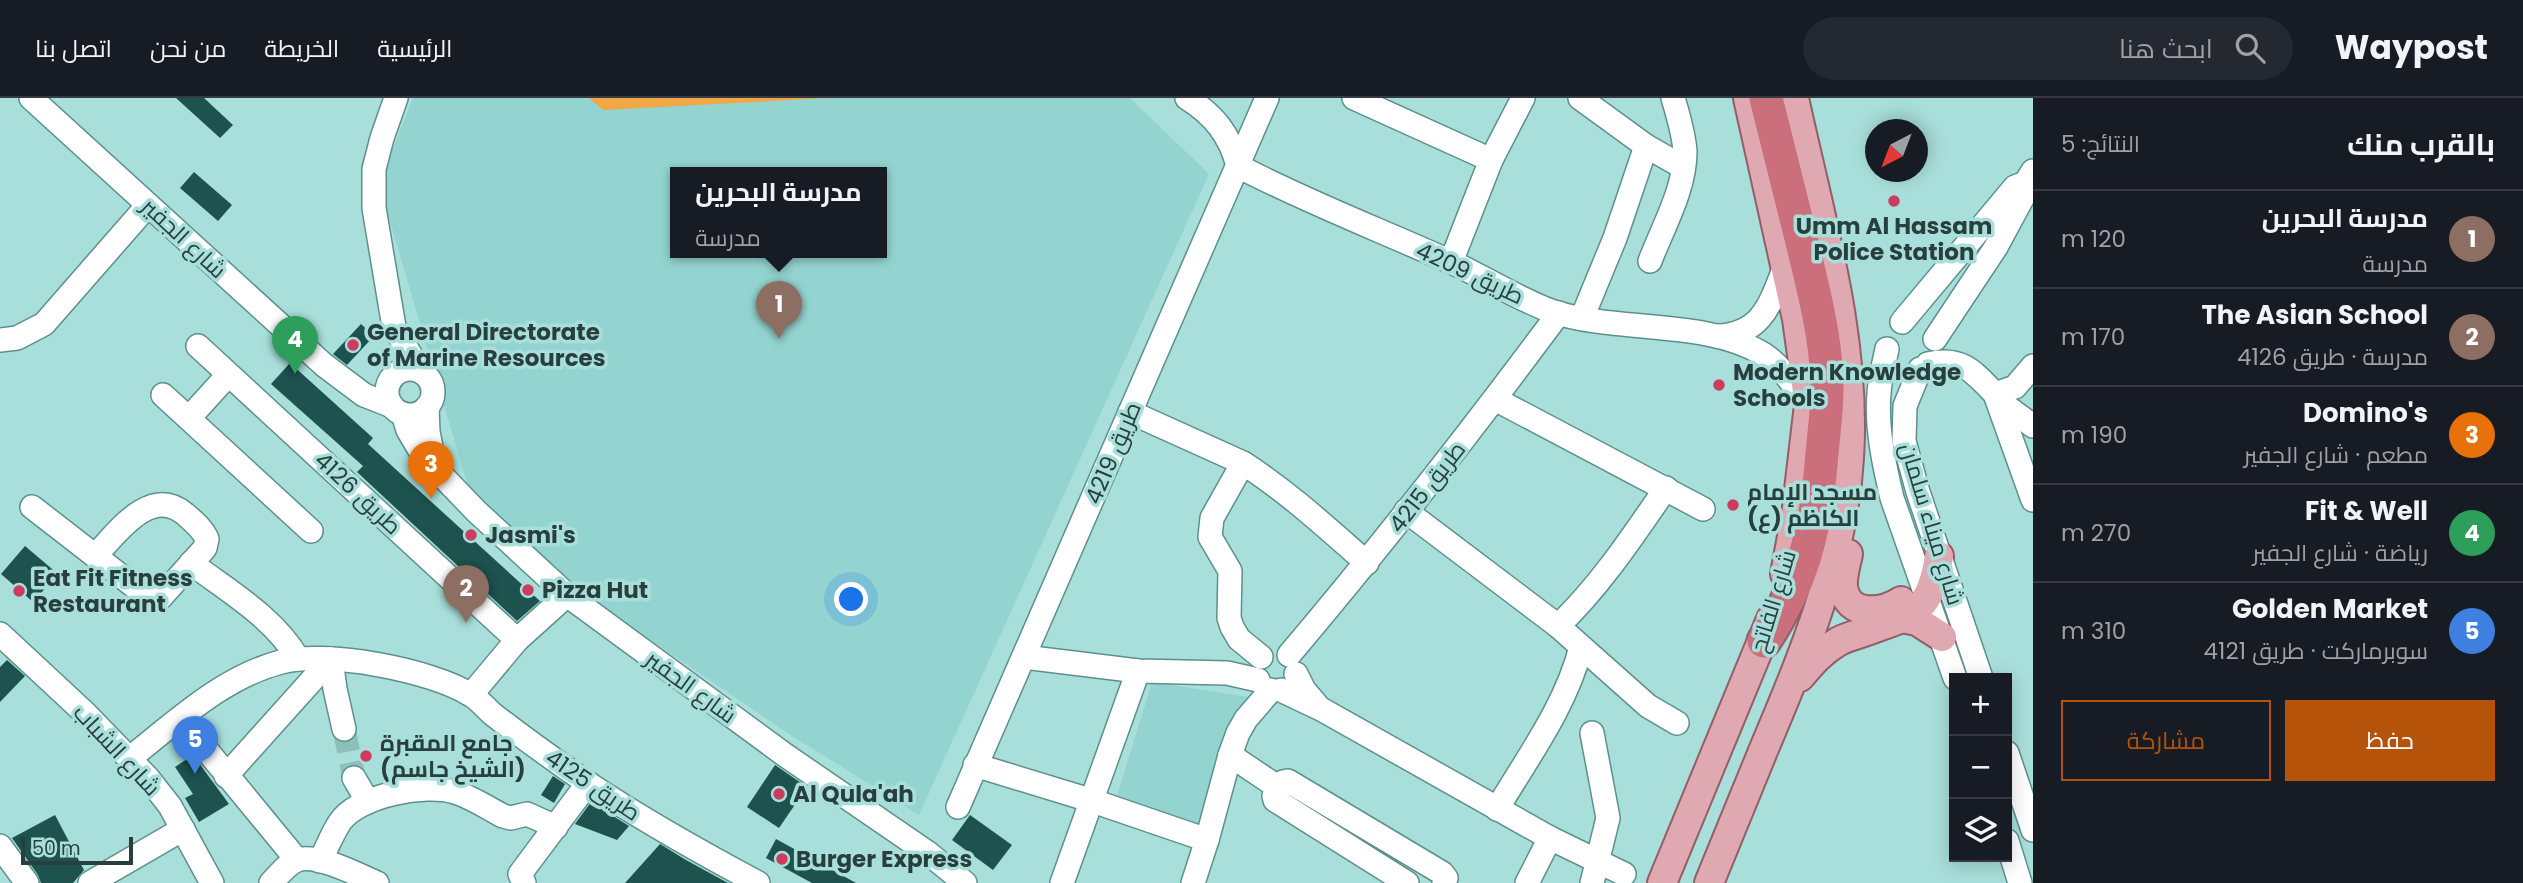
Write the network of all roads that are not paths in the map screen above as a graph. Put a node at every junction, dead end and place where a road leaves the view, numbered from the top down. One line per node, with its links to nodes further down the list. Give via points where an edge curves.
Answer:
1 (31, 98): 17 (street, شارع الجفير)
2 (396, 98): 25 (street, via 378,151 373,186 376,230)
3 (1187, 98): 14 (street, via 1217,122)
4 (1267, 98): 14 (street, طريق 4219)
5 (1354, 98): 13 (street)
6 (1523, 98): 13 (street)
7 (1580, 98): 12 (street)
8 (1673, 98): 15 (street, via 1683,138)
9 (1748, 98): 21 (main road, شارع الفاتح)
10 (1766, 98): 66 (highway, via 1819,315 1827,381 1812,534 1788,600)
11 (1794, 98): 51 (main road, شارع الفاتح, via 1844,342 1849,445)
12 (1646, 146): 15 (street); 23 (street)
13 (1491, 160): 20 (street)
14 (1238, 166): 20 (street, طريق 4209); 43 (street, طريق 4219)
15 (1683, 167): 19 (street)
16 (2029, 176): 18 (street, via 2023,197)
17 (148, 205): 28 (street, via 44,324 17,338); 35 (street, شارع الجفير)
18 (1988, 239): 24 (street); 27 (street)
19 (1650, 261)
20 (1451, 262): 22 (street, طريق 4209)
21 (1786, 264): 26 (street, طريق 4209, via 1768,308 1753,326 1734,335); 40 (main road, شارع الفاتح)
22 (1559, 313): 23 (street, طريق 4209); 39 (street, طريق 4215)
23 (1582, 318): 26 (street, طريق 4209)
24 (1902, 322): 27 (street, via 1926,325); 30 (street, via 1890,333)
25 (394, 327): 33 (street); 36 (street)
26 (1715, 336): 40 (street, طريق 4209, via 1764,355)
27 (1936, 339): 32 (street, via 1936,350)
28 (0, 340)
29 (198, 346): 34 (street, طريق 4126)
30 (1887, 349): 32 (street, via 1899,367); 59 (street, شارع ميناء سلمان, via 1879,393 1885,468)
31 (2033, 366): 38 (street, via 2015,387)
32 (1924, 367): 38 (street, via 1944,360 1959,364); 56 (street, شارع ميناء سلمان, via 1905,406 1904,441)
33 (420, 371): 36 (street, via 406,369); 41 (street, via 432,387)
34 (228, 375): 44 (street); 65 (street, طريق 4126)
35 (340, 376): 36 (street, via 364,381); 42 (street, شارع الجفير, via 364,395)
36 (392, 378): 42 (street, via 387,391)
37 (163, 395): 44 (street)
38 (1997, 397): 45 (street); 49 (street)
39 (1495, 399): 48 (street); 53 (street, طريق 4215)
40 (1809, 405): 66 (main road, شارع الفاتح, via 1791,547)
41 (427, 407): 42 (street, via 416,414); 47 (street)
42 (398, 410): 47 (street, شارع الجفير, via 414,444)
43 (1130, 412): 46 (street); 68 (street, طريق 4219)
44 (189, 418): 54 (street)
45 (2033, 426)
46 (1243, 463): 58 (street, via 1287,493); 72 (street, via 1212,518 1210,537 1230,571 1232,627)
47 (436, 469): 60 (street, شارع الجفير)
48 (1666, 488): 52 (street); 62 (street, via 1617,558)
49 (2033, 500)
50 (32, 507): 55 (street)
51 (1844, 507): 59 (main road, via 1852,528 1843,589 1849,600 1869,612 1882,610); 75 (main road, شارع الفاتح, via 1825,589)
52 (1703, 509)
53 (1406, 511): 58 (street, طريق 4215); 62 (street)
54 (311, 531)
55 (95, 556): 57 (street, via 153,599 161,597); 57 (street, via 134,516 161,505 181,510 205,535 205,548)
56 (1939, 556): 59 (main road, via 1936,580); 74 (street, شارع ميناء سلمان)
57 (191, 563): 69 (street, via 268,622)
58 (1367, 563): 72 (street, طريق 4215)
59 (1925, 588): 61 (main road, via 1920,607); 64 (street, شارع ميناء سلمان)
60 (567, 595): 65 (street); 112 (street, شارع الجفير)
61 (1902, 618): 64 (main road, via 1917,621); 75 (main road, via 1837,642 1816,658)
62 (1558, 626): 67 (street)
63 (0, 634): 82 (street, شارع الشباب)
64 (1942, 637): 73 (street, شارع ميناء سلمان)
65 (517, 640): 76 (street)
66 (1763, 641): 117 (main road, شارع الفاتح)
67 (1581, 647): 78 (street, via 1648,706); 92 (street, via 1561,702)
68 (1024, 657): 71 (street); 83 (street, طريق 4219)
69 (298, 659): 70 (street, طريق 4125); 77 (street, طريق 4125, via 240,678)
70 (331, 659): 76 (street, طريق 4125, via 433,678); 79 (street); 85 (street)
71 (1138, 671): 72 (street); 89 (street)
72 (1273, 672): 81 (street, طريق 4215); 92 (street, via 1321,709)
73 (1953, 673)
74 (1979, 673)
75 (1789, 690): 118 (main road, شارع الفاتح)
76 (471, 695): 87 (street, طريق 4125)
77 (181, 719): 82 (street, طريق 4125); 85 (street)
78 (1677, 723)
79 (344, 729)
80 (1592, 733): 102 (street, via 1608,818)
81 (1230, 755): 88 (street); 97 (street, طريق 4215)
82 (130, 758): 94 (street, شارع الشباب)
83 (975, 765): 89 (street); 91 (street, طريق 4219)
84 (2012, 768): 95 (street)
85 (226, 776): 100 (street)
86 (354, 778): 90 (street)
87 (588, 783): 93 (street); 111 (street, طريق 4125)
88 (1279, 788): 114 (street, via 1275,800); 115 (street, via 1288,781 1442,873)
89 (1093, 801): 97 (street); 104 (street)
90 (368, 802): 93 (street, via 424,789 455,792 503,816 527,814); 101 (street, via 341,821)
91 (958, 807)
92 (1497, 809): 96 (street)
93 (556, 827): 110 (street, via 520,874)
94 (183, 829): 106 (street); 107 (street, شارع الشباب)
95 (2033, 830)
96 (1549, 838): 102 (street); 116 (street)
97 (1207, 840): 113 (street, طريق 4215)
98 (0, 846): 105 (street)
99 (2012, 857): 119 (street)
100 (297, 860): 101 (street); 108 (street)
101 (320, 861): 109 (street)
102 (1596, 873): 103 (street)
103 (1624, 874)
104 (1062, 880)
105 (27, 883)
106 (90, 883)
107 (212, 883)
108 (271, 883)
109 (377, 883)
110 (524, 883)
111 (758, 883)
112 (965, 883)
113 (1193, 883)
114 (1407, 883)
115 (1444, 883)
116 (1527, 883)
117 (1662, 883)
118 (1709, 883)
119 (2020, 883)

